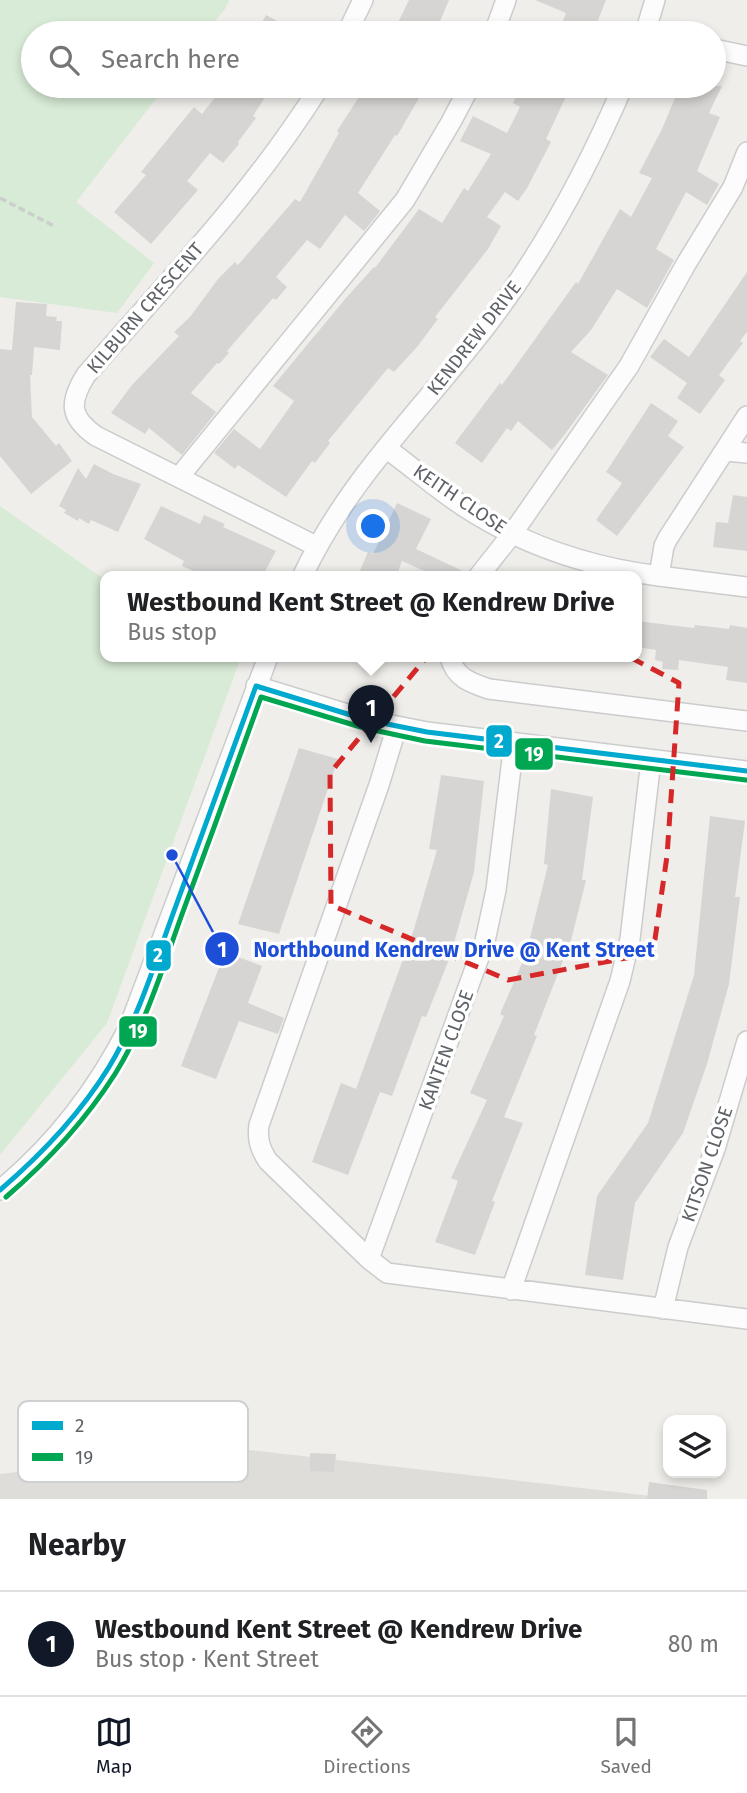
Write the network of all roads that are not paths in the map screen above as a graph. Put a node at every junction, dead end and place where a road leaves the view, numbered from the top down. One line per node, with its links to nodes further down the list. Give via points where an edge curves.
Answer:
1 (363, 0): 4 (street)
2 (506, 0): 5 (street)
3 (655, 0): 6 (street)
4 (353, 21)
5 (499, 21)
6 (651, 21)
7 (726, 52): 8 (street)
8 (747, 56)
9 (312, 98): 18 (street, KILBURN CRESCENT, via 248,189 86,375 74,398 74,410 85,428)
10 (464, 98): 18 (street, via 405,200)
11 (617, 98): 15 (street, KENDREW DRIVE, via 542,246 482,331)
12 (747, 152): 13 (street)
13 (740, 188): 19 (street, via 686,264 629,366)
14 (747, 416): 16 (street)
15 (386, 447): 19 (street, KEITH CLOSE, via 461,505); 20 (street, KENDREW DRIVE, via 349,493)
16 (726, 451): 17 (street); 25 (street, via 668,538)
17 (747, 453)
18 (179, 477): 20 (street, KILBURN CRESCENT)
19 (512, 534): 22 (street); 23 (street, KEITH CLOSE, via 586,563)
20 (316, 546): 21 (street, KENDREW DRIVE)
21 (305, 571)
22 (483, 571)
23 (631, 571)
24 (642, 573): 25 (street, KEITH CLOSE)
25 (659, 576): 26 (street, KEITH CLOSE)
26 (747, 587)
27 (266, 662): 29 (street)
28 (452, 662): 30 (street, via 457,674 489,689)
29 (256, 686): 31 (street); 36 (street, via 129,1027 77,1112)
30 (747, 721)
31 (397, 726): 32 (street); 37 (street, via 258,1136 268,1161)
32 (514, 743): 33 (street); 37 (street, KANTEN CLOSE, via 485,942)
33 (651, 760): 34 (street); 38 (street, via 621,981)
34 (747, 771)
35 (747, 1041): 39 (street, KITSON CLOSE, via 715,1149 678,1247)
36 (0, 1190)
37 (369, 1259): 38 (street, via 398,1276)
38 (511, 1290): 39 (street)
39 (663, 1309): 40 (street)
40 (747, 1319)

